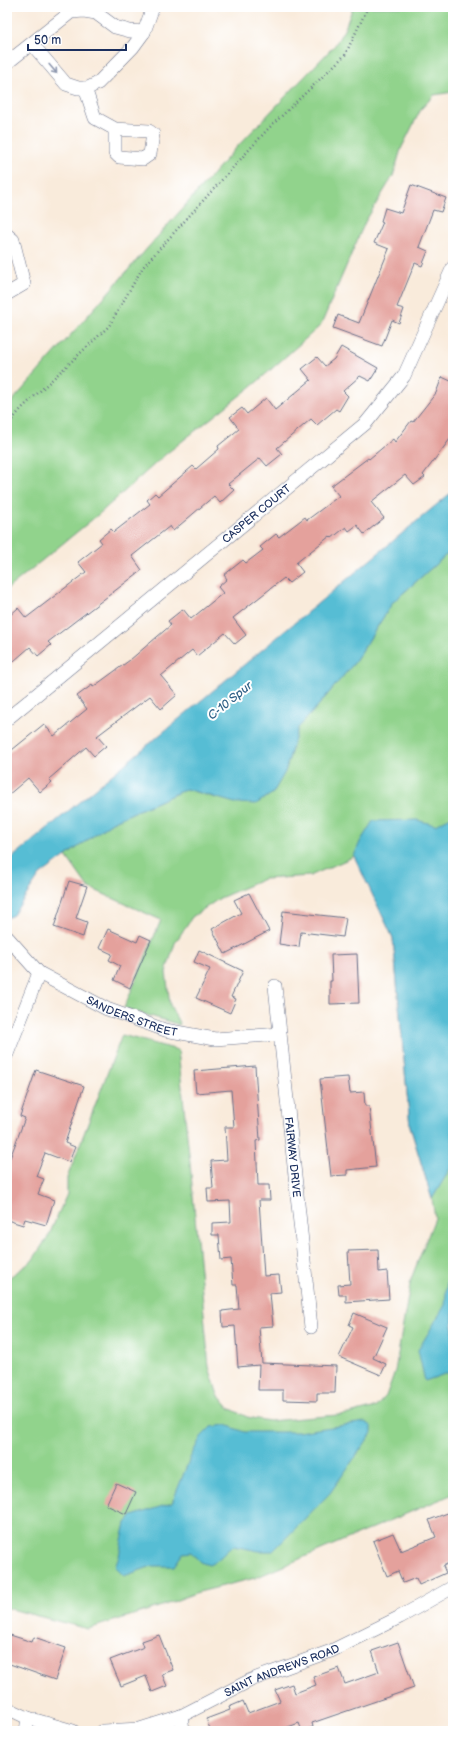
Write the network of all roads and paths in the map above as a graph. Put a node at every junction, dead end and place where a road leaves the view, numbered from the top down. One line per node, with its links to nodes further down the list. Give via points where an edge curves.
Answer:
1 (153, 7): 3 (street)
2 (368, 7): 11 (path, via 345,55 266,130 143,267 109,326)
3 (144, 32): 4 (street, via 115,27 96,13 71,12); 6 (street, via 134,47 98,83)
4 (32, 44): 5 (street); 6 (street, one-way to 6, via 66,84)
5 (7, 63)
6 (82, 88): 7 (street, via 95,118)
7 (115, 129)
8 (7, 234): 10 (street, via 13,240 24,284)
9 (453, 267): 12 (street, CASPER COURT, via 404,376 366,423)
10 (7, 294)
11 (7, 426)
12 (7, 719)
13 (7, 937): 14 (street, SANDERS STREET)
14 (40, 973): 16 (street, SANDERS STREET, via 108,1009 165,1030 215,1039); 17 (street)
15 (275, 986): 16 (street, FAIRWAY DRIVE)
16 (280, 1034): 18 (street, FAIRWAY DRIVE)
17 (7, 1054)
18 (311, 1327)
19 (453, 1587): 21 (street, SAINT ANDREWS ROAD, via 400,1618 331,1651 251,1680)
20 (7, 1708): 22 (street)
21 (181, 1716): 24 (street, SAINT ANDREWS ROAD, via 140,1729); 25 (street)
22 (27, 1724): 23 (street)
23 (73, 1731)
24 (103, 1731)
25 (183, 1731)

